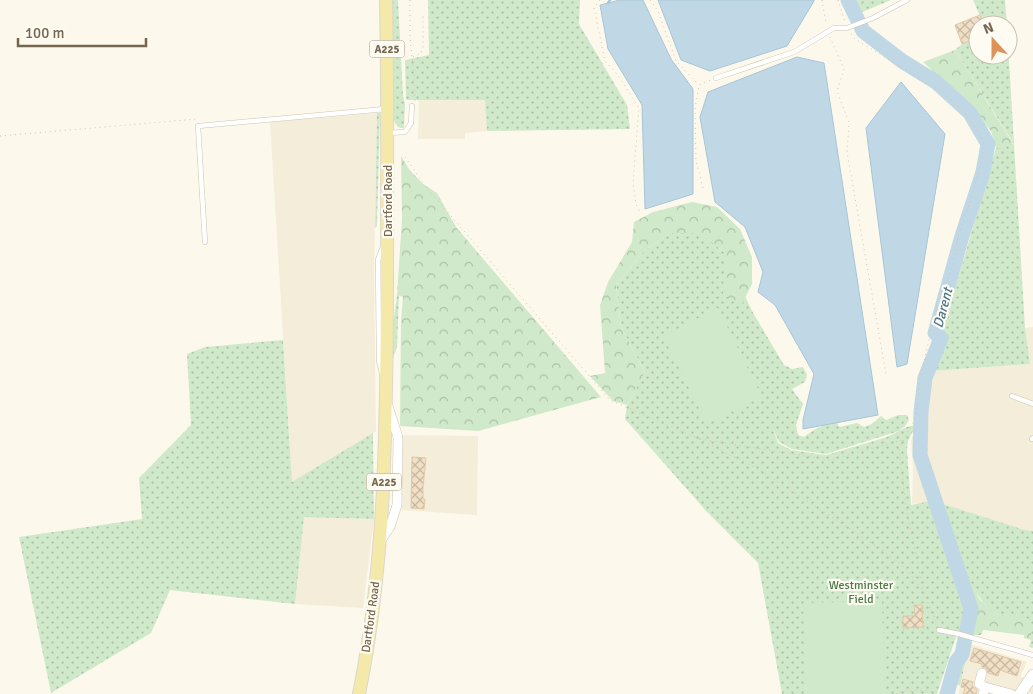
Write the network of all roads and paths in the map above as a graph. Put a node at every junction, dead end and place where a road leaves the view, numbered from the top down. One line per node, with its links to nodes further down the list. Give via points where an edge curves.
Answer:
1 (386, 0): 15 (main road, Dartford Road / A225)
2 (410, 0): 11 (path)
3 (600, 0): 21 (path, via 594,8 605,61 639,108 633,183)
4 (650, 0): 13 (path, via 658,11 676,61)
5 (822, 0): 10 (path)
6 (838, 0): 9 (path)
7 (908, 0): 9 (lane)
8 (423, 16): 11 (path, via 423,48 420,54)
9 (848, 28): 10 (lane, via 834,28); 27 (path, via 855,39 944,93 962,110 984,141 982,160 958,236 954,262 937,306 920,378 916,417)
10 (827, 32): 12 (lane, via 794,52); 23 (path, via 844,70 837,91 849,123 847,152)
11 (412, 57): 14 (path, via 416,99)
12 (716, 78): 13 (path)
13 (699, 85): 20 (path, via 695,109 696,161)
14 (412, 106): 17 (lane, via 411,123 405,132)
15 (388, 109): 17 (main road, Dartford Road / A225); 22 (lane, via 198,126)
16 (199, 119): 18 (path)
17 (388, 134): 39 (main road, Dartford Road / A225, via 386,396 381,540)
18 (0, 136)
19 (405, 158): 26 (path, via 426,187 610,400)
20 (704, 188)
21 (641, 214)
22 (205, 242)
23 (886, 374)
24 (1012, 396): 25 (lane)
25 (1033, 404)
26 (697, 438): 27 (path, via 830,460); 28 (path, via 756,468 878,547 907,570)
27 (903, 440): 28 (path, via 899,448 906,506)
28 (923, 591): 30 (path)
29 (922, 607): 30 (path, via 923,612)
30 (933, 612): 34 (path)
31 (923, 622): 32 (path)
32 (924, 628): 33 (path); 34 (path)
33 (903, 630)
34 (938, 631): 35 (lane)
35 (1033, 656)
36 (982, 673): 38 (street, via 979,684)
37 (1033, 675): 43 (street)
38 (984, 690): 42 (street)
39 (359, 694)
40 (896, 694): 41 (path, via 902,690)
41 (943, 694)
42 (1011, 694)
43 (1020, 694)

